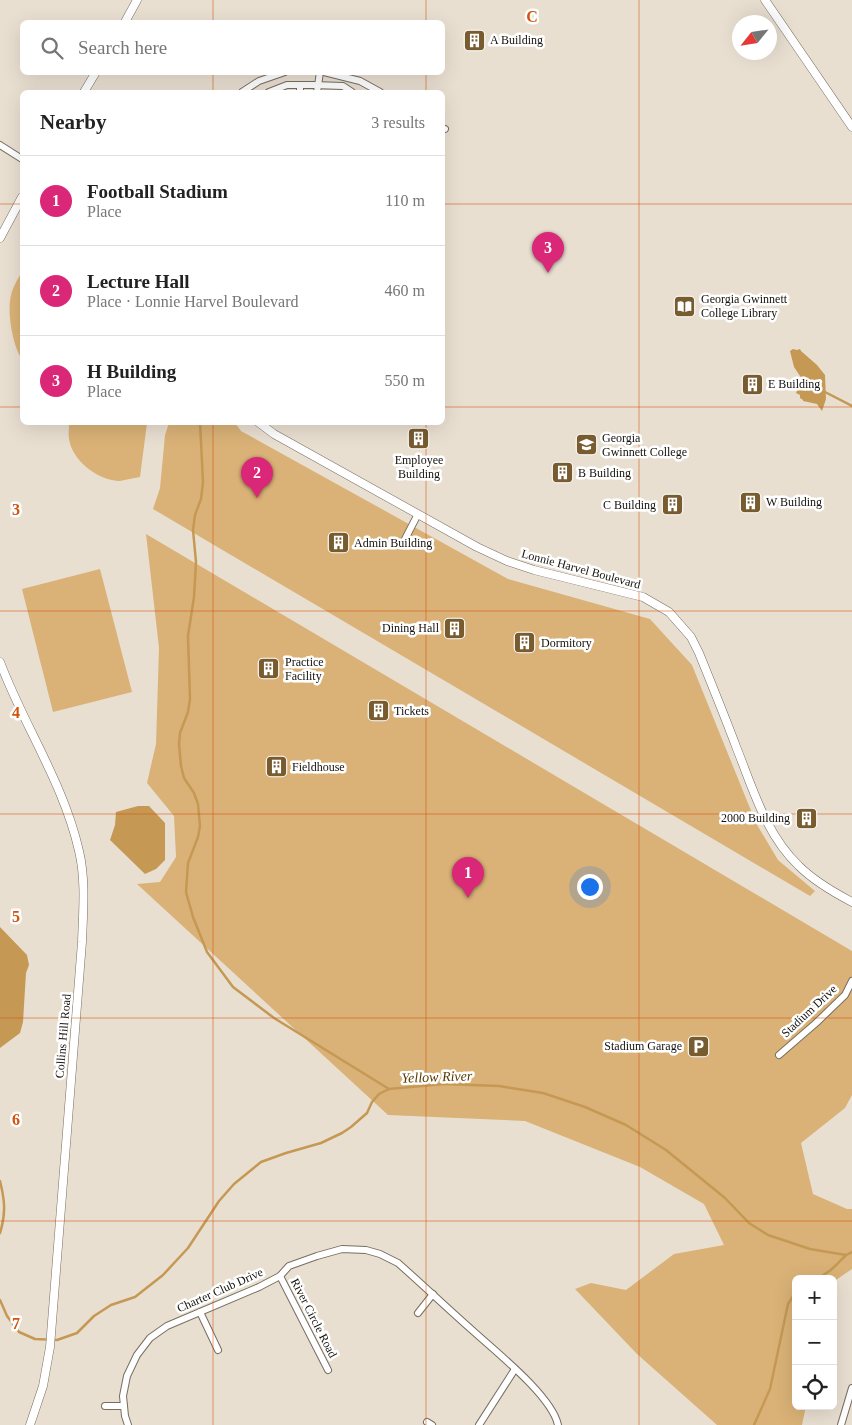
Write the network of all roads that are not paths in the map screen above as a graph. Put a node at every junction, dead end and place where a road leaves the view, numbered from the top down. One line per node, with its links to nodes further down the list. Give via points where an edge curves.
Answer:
1 (137, 0): 3 (street)
2 (765, 0): 17 (street)
3 (125, 20)
4 (94, 75): 10 (street)
5 (276, 75): 11 (street)
6 (320, 75): 9 (street)
7 (335, 75): 16 (street)
8 (300, 85): 9 (street); 12 (street); 13 (street)
9 (318, 85): 14 (street); 15 (street, via 344,86)
10 (85, 90)
11 (245, 90)
12 (274, 90)
13 (300, 90)
14 (317, 90)
15 (349, 90)
16 (376, 90)
17 (852, 127)
18 (0, 145): 19 (street)
19 (20, 158)
20 (20, 201): 21 (street)
21 (0, 238)
22 (262, 425): 23 (street, Lonnie Harvel Boulevard)
23 (418, 514): 24 (street); 26 (street, Lonnie Harvel Boulevard, via 476,548 506,561 643,597 669,612 691,637 699,653 772,832 798,866)
24 (402, 543)
25 (0, 662): 39 (street, Collins Hill Road, via 70,820 80,852 83,884 82,942 50,1347 43,1386)
26 (852, 902)
27 (852, 981): 28 (street, Stadium Drive, via 845,995)
28 (779, 1054)
29 (280, 1276): 30 (street, Charter Club Drive, via 289,1266 316,1256 342,1249 366,1250 398,1262); 31 (street, Charter Club Drive); 35 (street, River Circle Road)
30 (433, 1294): 32 (street); 34 (street, Charter Club Drive)
31 (200, 1312): 33 (street); 38 (street, Charter Club Drive, via 167,1326 150,1338 127,1376)
32 (418, 1313)
33 (218, 1350)
34 (515, 1369): 41 (street); 42 (street, Charter Club Drive, via 542,1396)
35 (328, 1370)
36 (852, 1388): 43 (street)
37 (105, 1406): 38 (street)
38 (124, 1406): 40 (street, Charter Club Drive)
39 (30, 1425)
40 (128, 1425)
41 (479, 1425)
42 (558, 1425)
43 (841, 1425)

